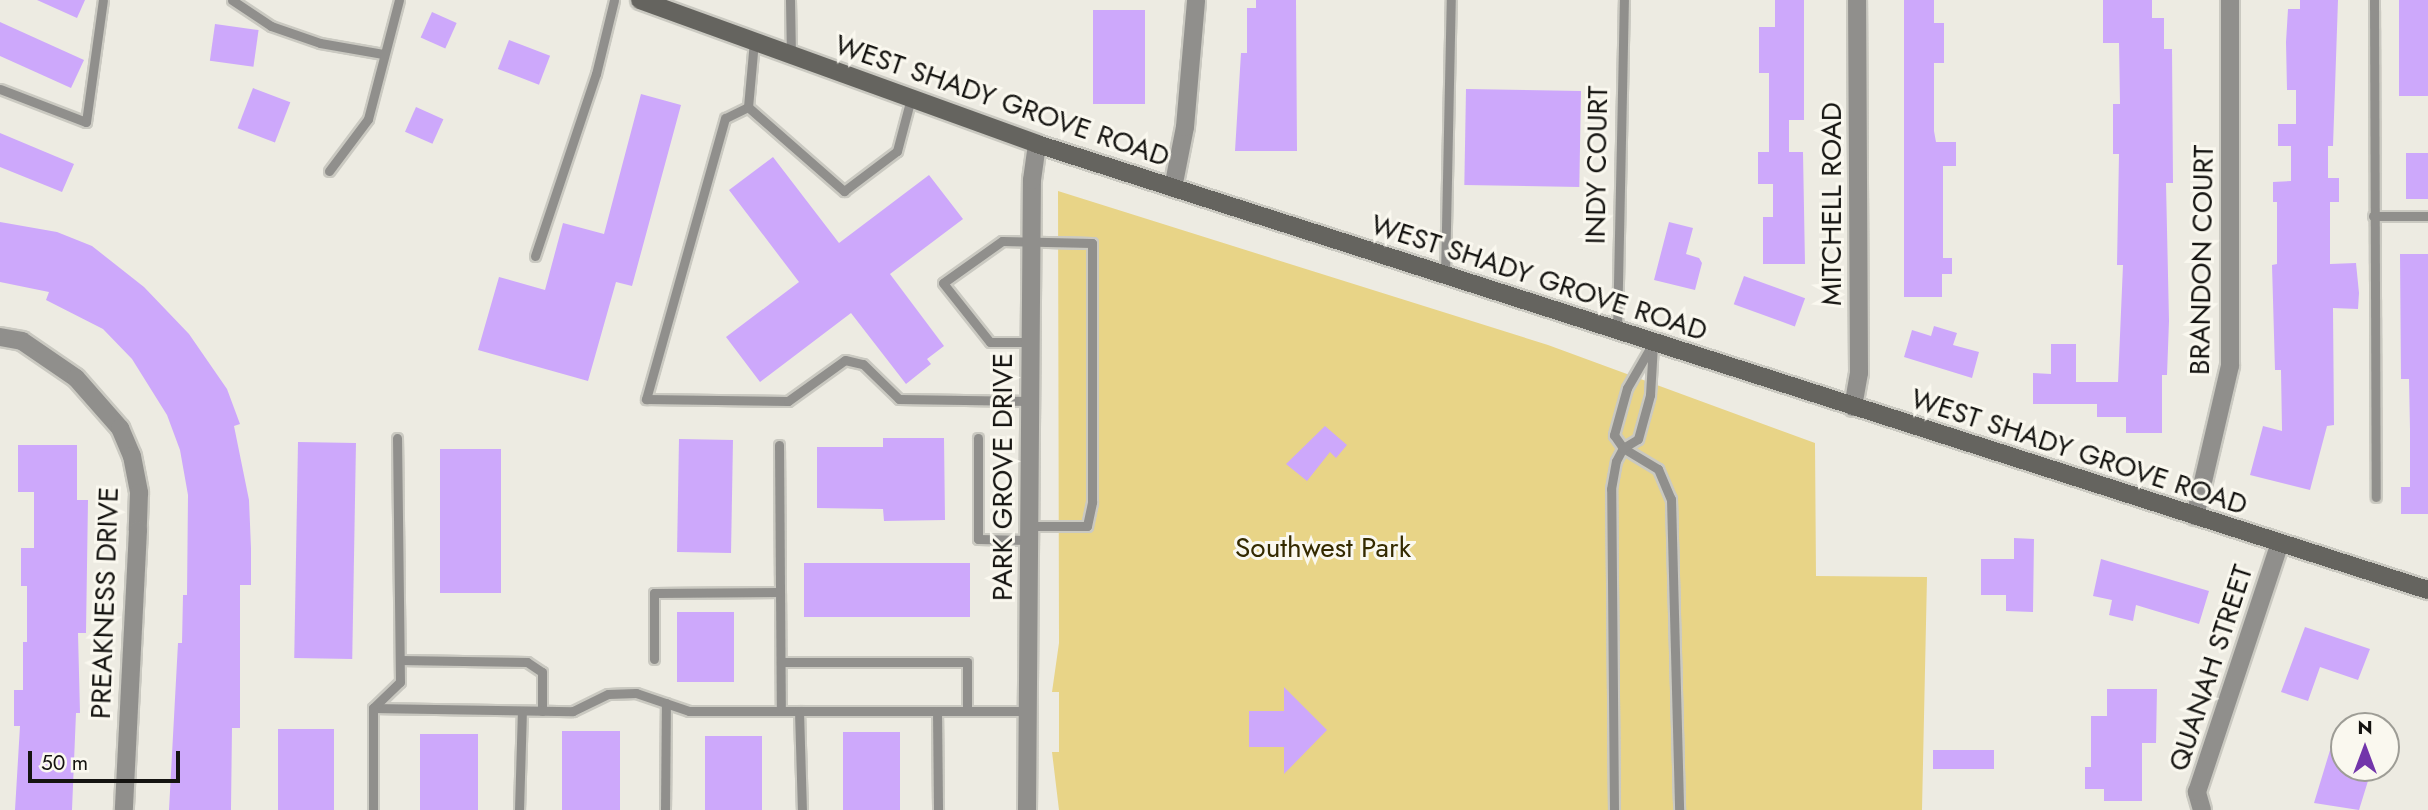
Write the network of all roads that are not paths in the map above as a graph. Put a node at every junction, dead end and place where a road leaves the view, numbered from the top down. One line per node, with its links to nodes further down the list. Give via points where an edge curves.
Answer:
1 (103, 0): 16 (lane, via 86,122)
2 (232, 0): 14 (lane, via 271,26 320,43)
3 (399, 0): 14 (lane)
4 (614, 0): 25 (lane, via 596,74)
5 (640, 0): 13 (main road, WEST SHADY GROVE ROAD)
6 (790, 0): 15 (lane)
7 (1196, 0): 21 (street, via 1185,127)
8 (1451, 0): 26 (lane)
9 (1623, 0): 27 (lane, INDY COURT)
10 (1857, 0): 32 (street, MITCHELL ROAD, via 1859,373)
11 (2230, 0): 38 (street, BRANDON COURT, via 2230,366)
12 (2374, 0): 22 (lane)
13 (754, 41): 15 (main road, WEST SHADY GROVE ROAD); 18 (lane)
14 (383, 54): 20 (lane, via 368,119)
15 (791, 55): 17 (main road, WEST SHADY GROVE ROAD)
16 (0, 89)
17 (911, 98): 18 (lane, via 897,151 844,191); 19 (main road, WEST SHADY GROVE ROAD)
18 (748, 107): 31 (lane, via 725,118 646,398 788,401 845,360 863,364 900,398)
19 (1037, 144): 21 (main road, WEST SHADY GROVE ROAD); 24 (street, PARK GROVE DRIVE)
20 (329, 172)
21 (1173, 188): 26 (main road, WEST SHADY GROVE ROAD)
22 (2373, 216): 23 (lane); 37 (lane)
23 (2428, 216)
24 (1031, 242): 29 (street, PARK GROVE DRIVE); 29 (lane, via 1002,241 943,284 990,342); 39 (lane, via 1091,243 1092,502 1087,526)
25 (535, 256)
26 (1445, 275): 27 (main road, WEST SHADY GROVE ROAD)
27 (1617, 331): 30 (main road, WEST SHADY GROVE ROAD)
28 (0, 337): 55 (street, PREAKNESS DRIVE, via 22,341 76,378 120,428 131,456 139,493)
29 (1030, 342): 31 (street, PARK GROVE DRIVE)
30 (1653, 342): 32 (main road, WEST SHADY GROVE ROAD); 36 (lane, via 1650,395 1638,439); 36 (lane, via 1627,388 1614,435)
31 (1030, 401): 39 (street, PARK GROVE DRIVE)
32 (1853, 407): 38 (main road, WEST SHADY GROVE ROAD)
33 (397, 438): 44 (lane)
34 (978, 438): 39 (lane, via 978,538)
35 (779, 445): 42 (lane)
36 (1623, 449): 62 (lane, via 1611,489); 63 (lane, via 1658,469 1671,499)
37 (2376, 497)
38 (2195, 516): 40 (main road, WEST SHADY GROVE ROAD)
39 (1029, 533): 54 (street, PARK GROVE DRIVE)
40 (2280, 543): 41 (main road, WEST SHADY GROVE ROAD); 64 (street, QUANAH STREET, via 2197,792)
41 (2428, 590)
42 (780, 592): 43 (lane, via 654,593); 45 (lane)
43 (654, 659)
44 (400, 660): 47 (lane, via 400,682); 49 (lane, via 527,662 542,673)
45 (781, 662): 50 (lane); 53 (lane, via 967,662)
46 (666, 703): 49 (lane, via 636,693 608,694 573,711); 50 (lane, via 689,711); 58 (lane)
47 (373, 708): 48 (lane); 56 (lane)
48 (522, 711): 49 (lane); 57 (lane)
49 (542, 711)
50 (781, 711): 51 (lane)
51 (799, 711): 52 (lane); 59 (lane)
52 (937, 711): 53 (lane); 60 (lane)
53 (967, 711): 54 (lane)
54 (1027, 711): 61 (street, PARK GROVE DRIVE)
55 (124, 810)
56 (373, 810)
57 (519, 810)
58 (665, 810)
59 (802, 810)
60 (938, 810)
61 (1027, 810)
62 (1614, 810)
63 (1679, 810)
64 (2202, 810)

